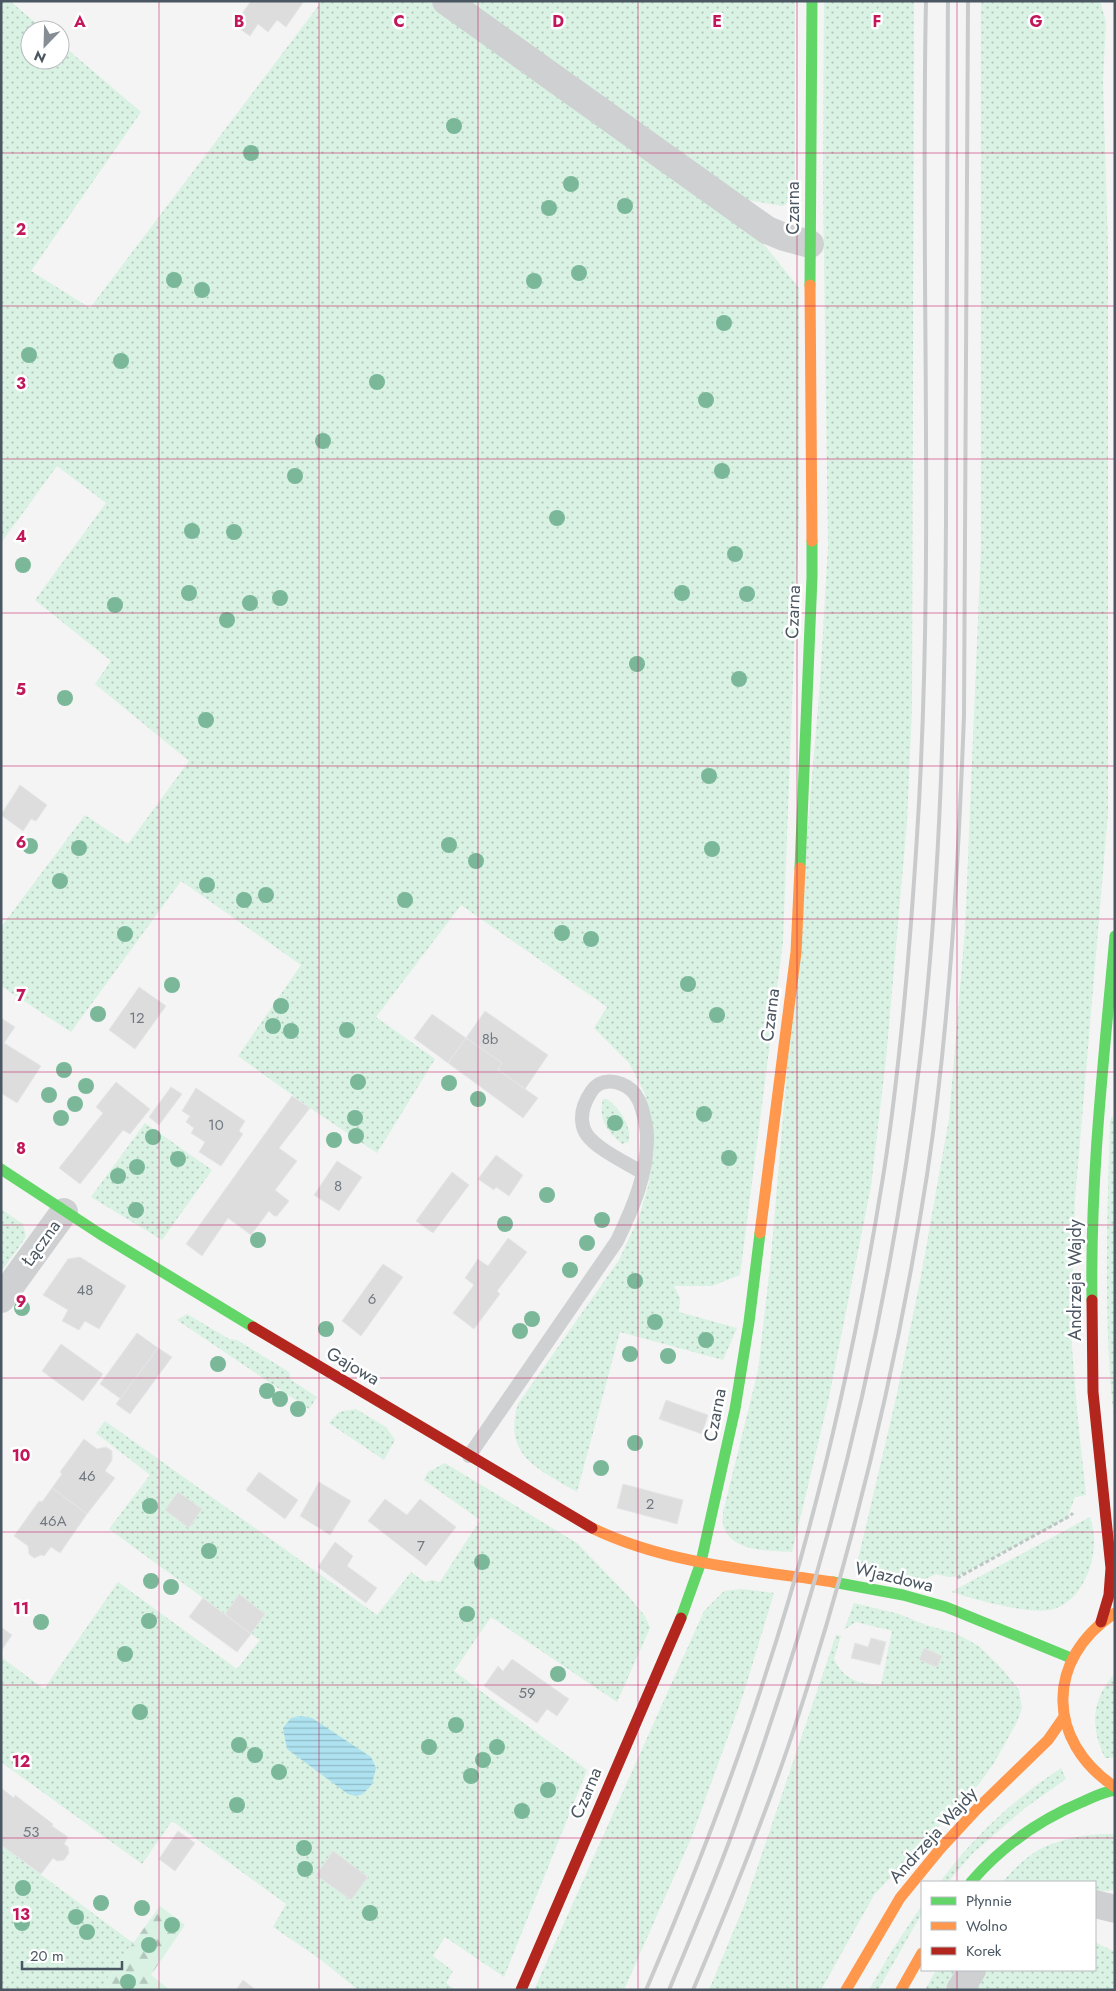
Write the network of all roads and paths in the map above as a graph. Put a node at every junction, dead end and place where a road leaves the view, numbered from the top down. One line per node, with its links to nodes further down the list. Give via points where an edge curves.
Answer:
1 (446, 1): 3 (street, via 767,230)
2 (812, 1): 3 (street, Czarna)
3 (810, 244): 11 (street, Czarna, via 812,577 796,952 749,1322 735,1409)
4 (1115, 936): 10 (street, Andrzeja Wajdy, via 1091,1241 1093,1392)
5 (1, 1169): 7 (street, Gajowa)
6 (643, 1173): 6 (lane, via 647,1135 638,1099 628,1087 609,1081 598,1084 583,1108 582,1123 586,1134); 9 (lane, via 632,1210 617,1241)
7 (64, 1212): 8 (street, Łączna); 9 (street, Gajowa)
8 (1, 1298)
9 (469, 1456): 11 (street, Gajowa, via 598,1531)
10 (1103, 1502): 12 (path, via 1081,1504 1070,1516); 14 (street, Andrzeja Wajdy, via 1111,1568 1109,1595)
11 (701, 1562): 15 (street, Wjazdowa, via 904,1595); 23 (street, Czarna, via 680,1620)
12 (949, 1582)
13 (1115, 1613): 14 (street, Andrzeja Wajdy)
14 (1101, 1622): 15 (street, Andrzeja Wajdy)
15 (1071, 1658): 16 (street, Andrzeja Wajdy, via 1062,1700)
16 (1064, 1717): 17 (street, Andrzeja Wajdy, via 1078,1753 1090,1768); 24 (street, Andrzeja Wajdy, via 1048,1740 964,1823 900,1898)
17 (1115, 1788): 18 (street, Andrzeja Wajdy, via 1044,1819 996,1856)
18 (972, 1881)
19 (1096, 1904): 20 (street)
20 (1115, 1908)
21 (921, 1955): 25 (street)
22 (971, 1971): 26 (street)
23 (521, 1990)
24 (846, 1990)
25 (901, 1990)
26 (960, 1990)

